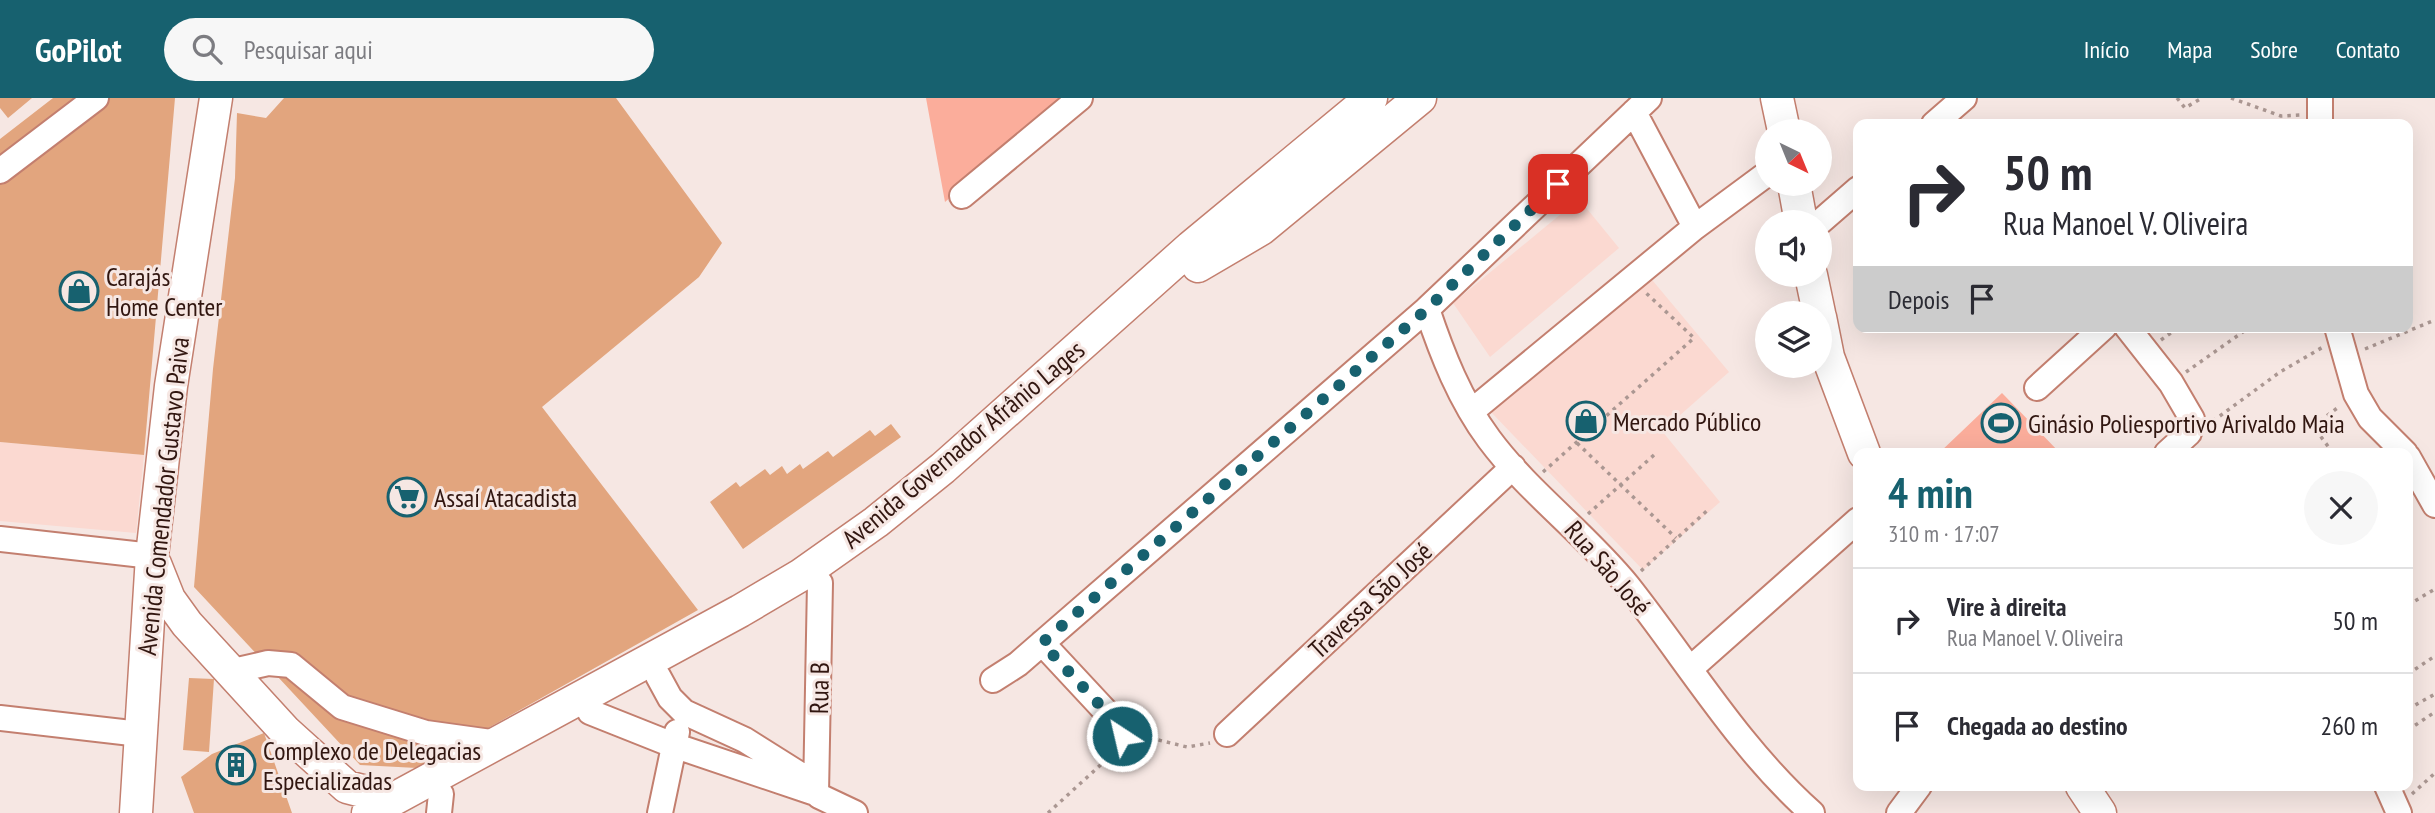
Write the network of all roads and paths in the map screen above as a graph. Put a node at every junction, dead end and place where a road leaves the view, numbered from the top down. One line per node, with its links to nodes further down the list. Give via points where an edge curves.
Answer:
1 (96, 98): 17 (street)
2 (216, 98): 54 (main road, Avenida Comendador Gustavo Paiva, via 171,386)
3 (1080, 98): 20 (street)
4 (1344, 98): 23 (main road)
5 (1371, 98): 23 (main road, Avenida Governador Afrânio Lages)
6 (1394, 98): 23 (main road, Avenida Governador Afrânio Lages)
7 (1420, 98): 23 (main road, via 1261,229)
8 (1777, 98): 15 (main road)
9 (1964, 98): 16 (street)
10 (2178, 98): 11 (path, via 2185,108)
11 (2202, 98)
12 (2231, 98): 14 (path, via 2281,116)
13 (1641, 105): 22 (street); 25 (street)
14 (2320, 112)
15 (1781, 119)
16 (1940, 119)
17 (0, 171)
18 (1755, 183): 22 (street)
19 (1853, 193): 21 (street)
20 (962, 196)
21 (1832, 212)
22 (1695, 227): 24 (street)
23 (1194, 256): 55 (main road, Avenida Governador Afrânio Lages, via 952,481); 76 (main road, Avenida Governador Afrânio Lages, via 943,468 802,575)
24 (1630, 279): 37 (street); 39 (path, via 1694,338)
25 (1427, 309): 37 (street, Rua São José, via 1451,374); 59 (street)
26 (2435, 320): 27 (path)
27 (2413, 325)
28 (2097, 333): 34 (street)
29 (2132, 333): 35 (street)
30 (2243, 333): 35 (path)
31 (2376, 333): 32 (path)
32 (2340, 341): 36 (street); 38 (path, via 2280,372)
33 (1832, 368): 40 (main road)
34 (2037, 388)
35 (2177, 392): 38 (street, via 2192,419)
36 (2356, 394): 42 (path, via 2313,426); 43 (street, via 2370,418)
37 (1472, 411): 46 (street, Rua São José, via 1488,438)
38 (2189, 433): 41 (street)
39 (1577, 443): 46 (path); 47 (path)
40 (1862, 448)
41 (2172, 448)
42 (2329, 448)
43 (2399, 448)
44 (1654, 455): 47 (path)
45 (2413, 467): 48 (street)
46 (1521, 475): 51 (street, Rua São José); 75 (street, Travessa São José)
47 (1620, 485): 51 (path); 52 (path)
48 (2435, 505)
49 (1710, 508): 52 (path)
50 (1853, 524): 61 (street)
51 (1573, 527): 56 (street, Rua São José)
52 (1676, 538): 56 (path)
53 (0, 539): 54 (street)
54 (152, 556): 63 (main road, via 169,599); 74 (main road, Avenida Comendador Gustavo Paiva)
55 (820, 583): 64 (main road, Avenida Governador Afrânio Lages); 83 (street, Rua B)
56 (1626, 584): 61 (street, Rua São José)
57 (2435, 589): 58 (path)
58 (2413, 602)
59 (1042, 643): 65 (street); 73 (street)
60 (2435, 656): 62 (path)
61 (1690, 669): 91 (street, Rua São José, via 1788,792)
62 (2413, 671)
63 (229, 672): 76 (street, via 268,663 291,665 342,707 426,733); 87 (main road, via 328,773)
64 (659, 676): 68 (main road, Avenida Governador Afrânio Lages); 69 (street, via 670,698)
65 (993, 680)
66 (2435, 694): 67 (path)
67 (2413, 706)
68 (590, 712): 77 (street); 85 (main road, Avenida Governador Afrânio Lages)
69 (684, 712): 77 (street); 83 (street, via 745,740 799,774)
70 (2435, 712): 72 (path)
71 (0, 718): 74 (street)
72 (2413, 727)
73 (1123, 730): 75 (path, via 1186,747); 90 (path, via 1125,743)
74 (140, 734): 86 (main road, Avenida Comendador Gustavo Paiva)
75 (1227, 734)
76 (498, 743): 87 (main road, Avenida Governador Afrânio Lages)
77 (673, 744): 83 (street); 88 (street)
78 (2435, 773): 79 (path)
79 (2413, 789)
80 (1915, 791): 92 (street)
81 (2085, 791): 93 (main road)
82 (2410, 791): 84 (path)
83 (816, 793): 89 (street)
84 (2394, 802)
85 (440, 803): 87 (main road, Avenida Governador Afrânio Lages)
86 (141, 810)
87 (394, 810)
88 (660, 813)
89 (855, 813)
90 (1048, 813)
91 (1812, 813)
92 (1899, 813)
93 (2100, 813)

